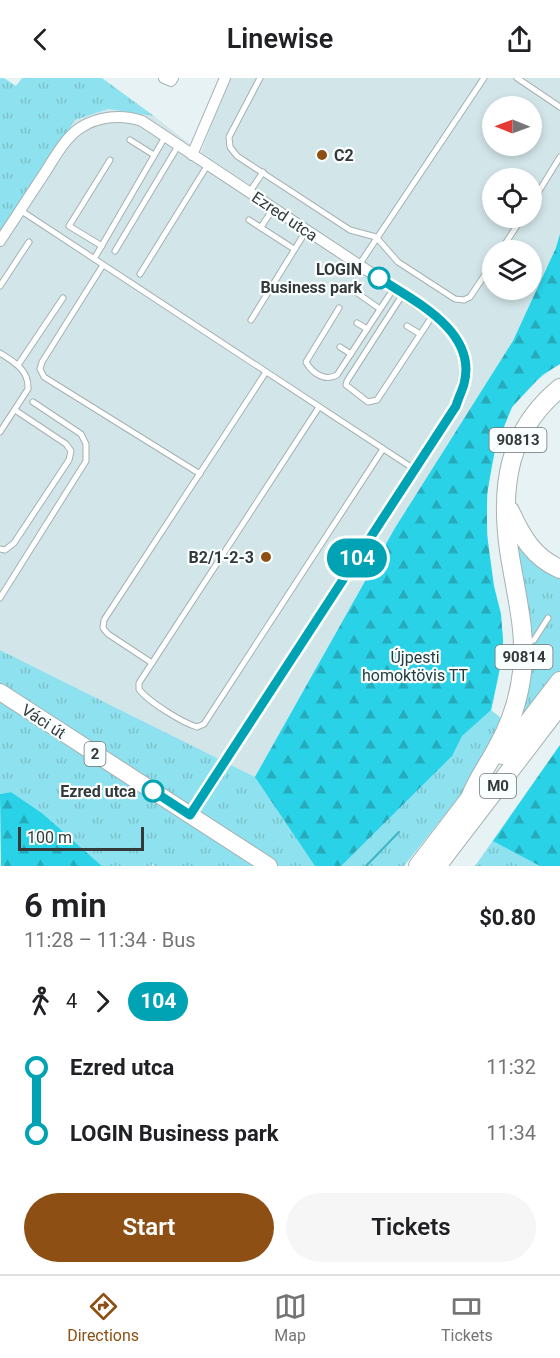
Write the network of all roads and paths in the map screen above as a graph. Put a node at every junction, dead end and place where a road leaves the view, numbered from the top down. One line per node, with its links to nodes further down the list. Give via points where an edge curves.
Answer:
1 (225, 78): 10 (street)
2 (260, 78): 14 (lane, via 229,137 237,156)
3 (484, 78): 22 (lane)
4 (517, 78): 5 (lane)
5 (560, 106)
6 (165, 137): 8 (street, Ezred utca); 9 (lane); 18 (street, Ezred utca, via 142,121 123,116 100,119 79,128)
7 (130, 140): 9 (lane)
8 (178, 146): 10 (street, Ezred utca); 27 (lane)
9 (154, 154): 25 (lane)
10 (192, 155): 13 (street, Ezred utca)
11 (560, 157): 15 (lane)
12 (110, 160): 25 (lane, via 69,226)
13 (207, 165): 16 (street, Ezred utca); 31 (lane)
14 (263, 172): 16 (lane); 22 (lane, via 350,230)
15 (542, 186)
16 (249, 193): 17 (street, Ezred utca)
17 (273, 208): 20 (lane); 21 (street, Ezred utca)
18 (20, 210): 23 (street, Ezred utca); 28 (lane)
19 (249, 220): 20 (lane)
20 (261, 227): 26 (lane)
21 (306, 231): 26 (lane); 30 (street, Ezred utca)
22 (376, 237): 30 (lane); 32 (lane, via 398,262 455,299 470,297)
23 (0, 241)
24 (29, 242): 33 (lane)
25 (102, 246): 28 (lane)
26 (294, 249): 40 (lane)
27 (115, 251)
28 (94, 259): 29 (lane)
29 (103, 265): 49 (lane); 57 (lane, via 40,369 44,376)
30 (358, 265): 35 (street, Ezred utca)
31 (140, 274)
32 (482, 279)
33 (0, 286)
34 (352, 290): 38 (lane)
35 (398, 291): 38 (lane); 39 (street, Ezred utca); 44 (lane, via 347,381 348,389 368,402 377,400)
36 (63, 297): 48 (lane)
37 (339, 308): 47 (lane, via 306,362 309,368 331,379)
38 (380, 309): 43 (lane)
39 (433, 314): 44 (lane); 56 (street, Ezred utca, via 455,335 462,348 465,383 456,406)
40 (251, 320)
41 (357, 323): 43 (lane)
42 (407, 326): 44 (lane)
43 (367, 329): 47 (lane)
44 (420, 334)
45 (340, 347): 47 (lane)
46 (0, 353): 48 (lane)
47 (351, 354)
48 (18, 365): 53 (lane, via 26,375 28,389)
49 (266, 372): 52 (lane); 57 (lane)
50 (560, 388): 58 (highway, 90813, via 536,410 518,441 511,461)
51 (33, 402): 61 (lane, via 81,434 86,444 86,461)
52 (320, 407): 55 (lane); 64 (lane)
53 (15, 410): 54 (lane); 59 (lane, via 71,451 69,460 14,543)
54 (0, 432)
55 (383, 449): 56 (lane); 64 (lane, via 204,724 189,725 143,694 140,682)
56 (414, 469): 69 (street, Ezred utca)
57 (200, 474): 64 (lane, via 104,620 103,628 108,634)
58 (507, 506): 60 (highway, via 525,542 537,556); 63 (highway, 90814, via 508,541)
59 (0, 549)
60 (560, 569)
61 (0, 598)
62 (548, 618): 63 (lane, via 534,640)
63 (524, 645): 68 (highway, 90814, via 519,693 510,723)
64 (152, 663)
65 (560, 681): 68 (highway, M0)
66 (0, 692): 69 (main road, Váci út / 2)
67 (560, 705): 72 (highway, M0)
68 (470, 798): 71 (highway, M0)
69 (190, 815): 70 (main road, Váci út / 2)
70 (269, 866)
71 (418, 866)
72 (437, 866)

